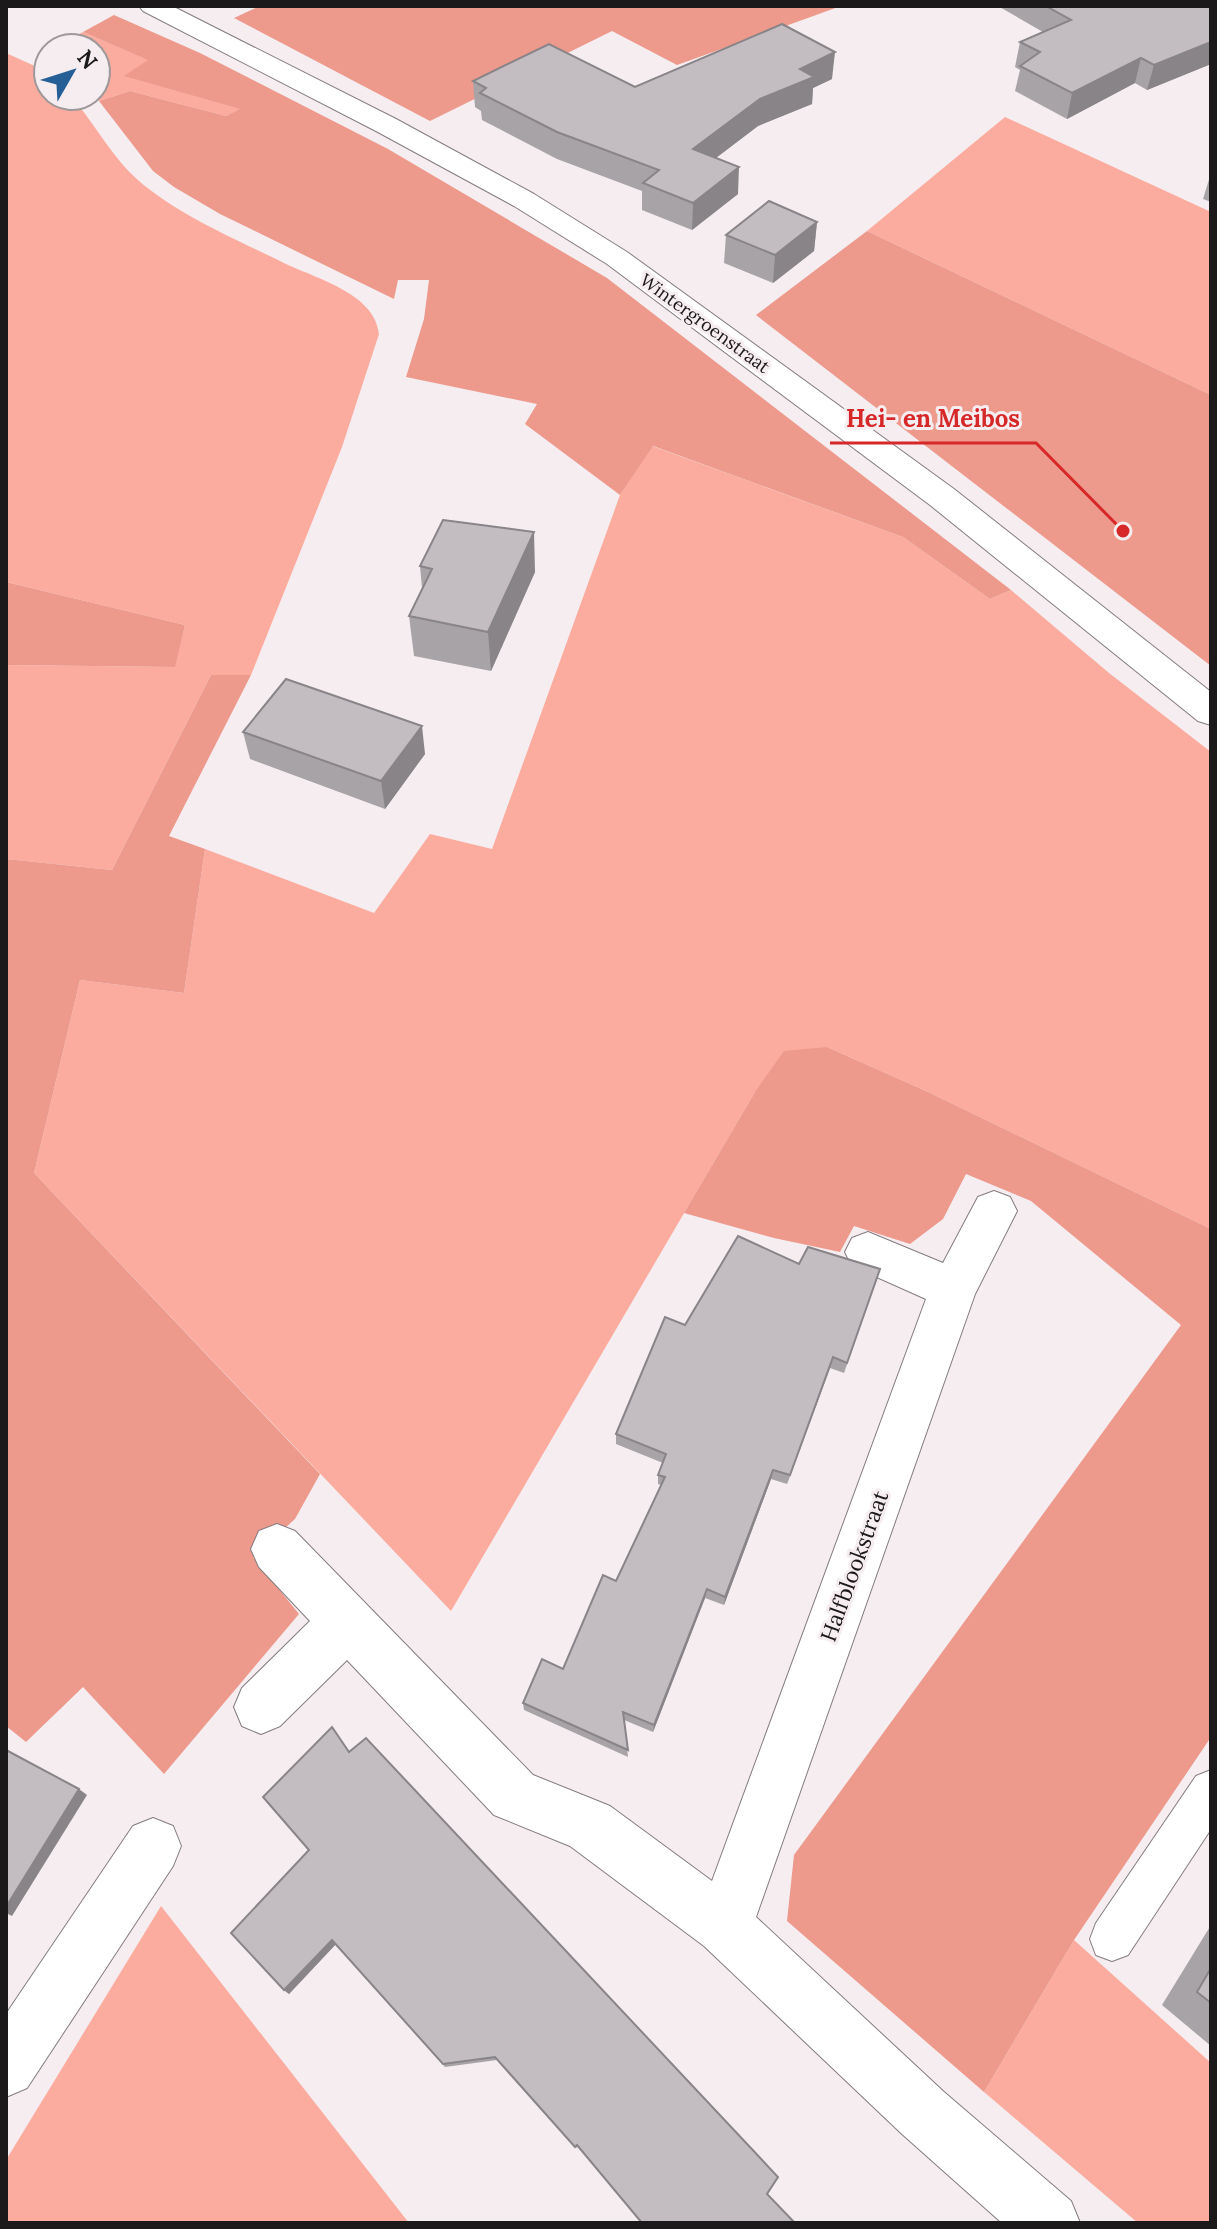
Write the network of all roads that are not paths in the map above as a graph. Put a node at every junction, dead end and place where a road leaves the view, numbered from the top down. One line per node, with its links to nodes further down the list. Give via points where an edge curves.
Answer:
1 (152, 6): 2 (street, Wintergroenstraat, via 386,125 617,258 942,497)
2 (1211, 712)
3 (994, 1211): 5 (street, Halfblookstraat)
4 (868, 1252): 5 (street)
5 (953, 1289): 11 (street, Halfblookstraat)
6 (277, 1549): 7 (street)
7 (347, 1622): 8 (street); 11 (street, via 514,1795 590,1826)
8 (261, 1707)
9 (1211, 1791): 12 (lane)
10 (153, 1846): 13 (street)
11 (724, 1926): 14 (street)
12 (1112, 1939)
13 (6, 2067)
14 (1049, 2223)

